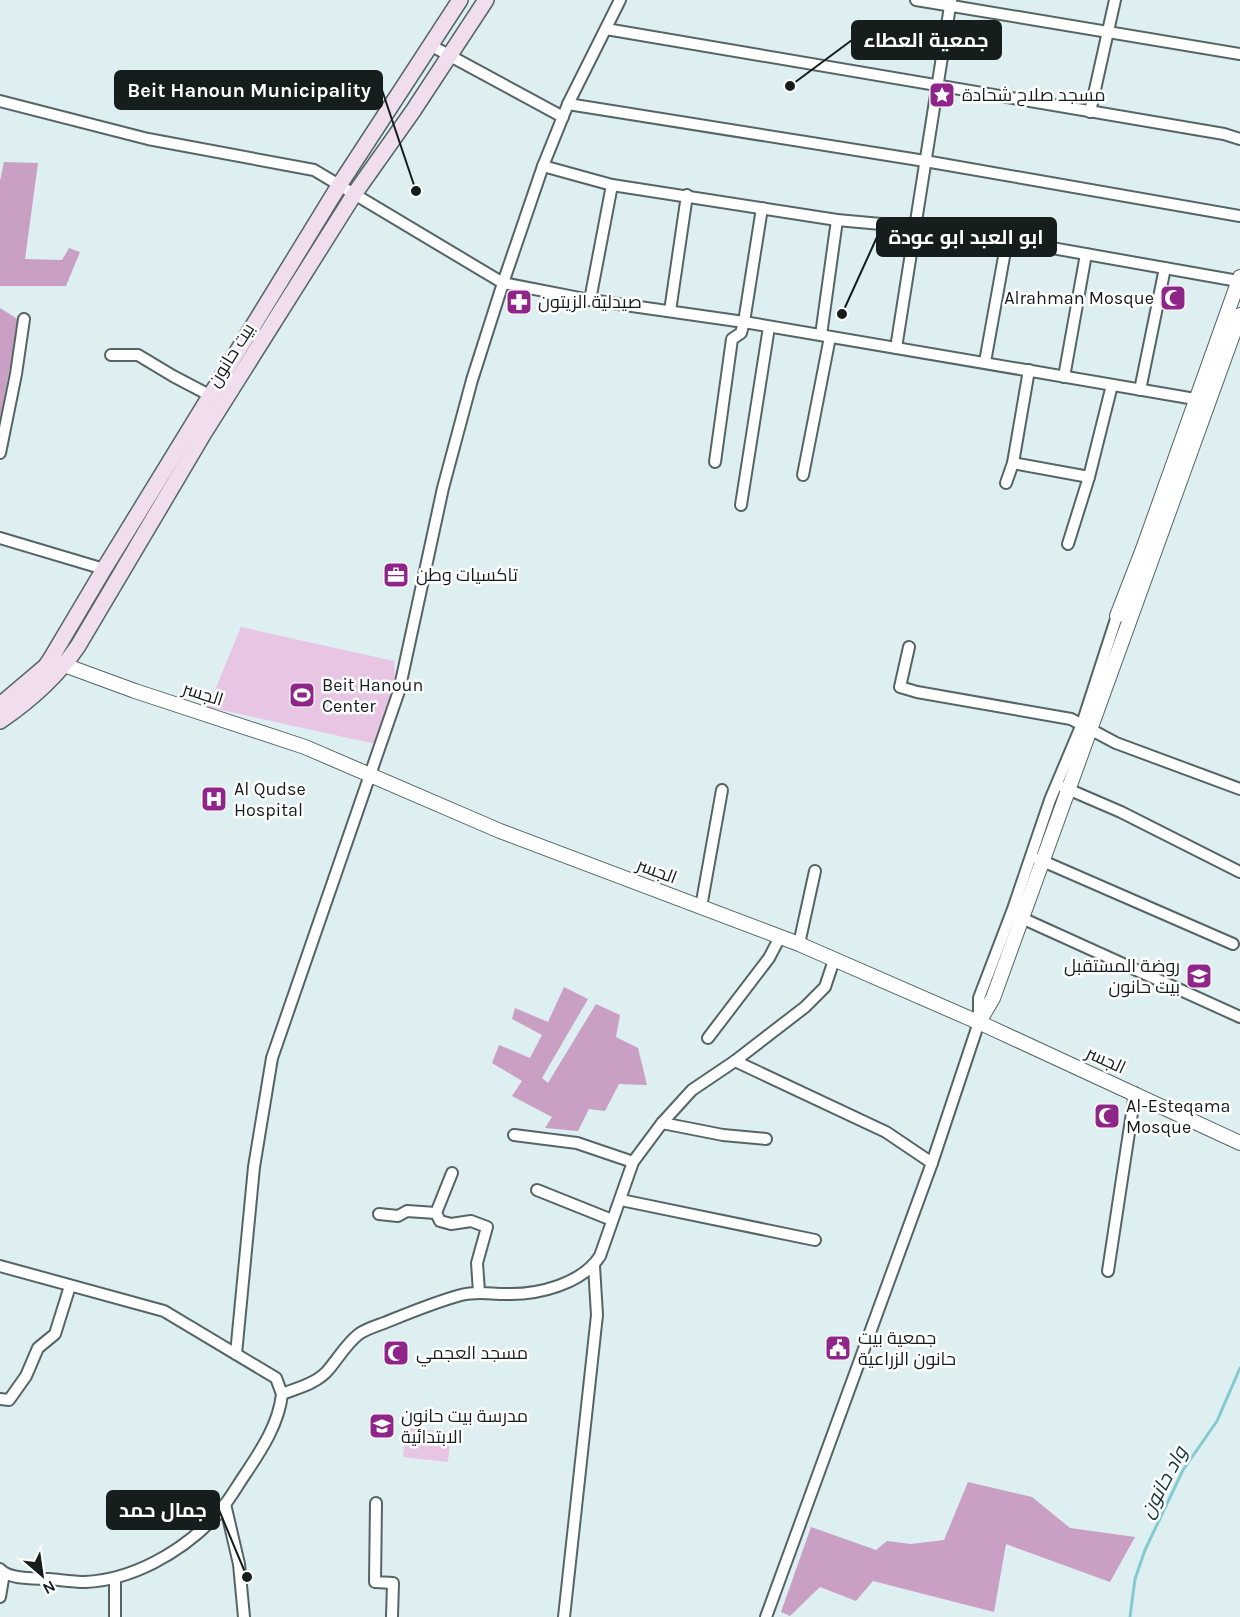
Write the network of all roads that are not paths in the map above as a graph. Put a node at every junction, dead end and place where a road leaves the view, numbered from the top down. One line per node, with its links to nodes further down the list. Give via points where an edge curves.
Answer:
1 (460, 0): 9 (main road, بيت حانون)
2 (486, 0): 11 (main road, بيت حانون)
3 (620, 0): 7 (street)
4 (916, 0): 6 (street)
5 (1115, 0): 8 (street)
6 (950, 3): 8 (street); 12 (street)
7 (606, 29): 12 (street); 14 (street)
8 (1108, 33): 10 (street); 15 (street)
9 (430, 45): 11 (street); 20 (main road, بيت حانون)
10 (1240, 54)
11 (449, 55): 16 (street); 22 (main road, بيت حانون)
12 (937, 86): 15 (street); 18 (street)
13 (0, 101): 20 (street, via 148,139 314,170)
14 (568, 104): 16 (street); 18 (street)
15 (1090, 112): 17 (street)
16 (562, 117): 19 (street)
17 (1240, 139)
18 (924, 161): 25 (street); 27 (street)
19 (543, 166): 21 (street); 32 (street)
20 (340, 184): 22 (street); 47 (main road, بيت حانون)
21 (612, 185): 23 (street); 33 (street)
22 (356, 193): 32 (street); 62 (main road, بيت حانون, via 204,433)
23 (687, 195): 24 (street); 34 (street)
24 (762, 208): 26 (street); 37 (street)
25 (1240, 216)
26 (837, 220): 27 (street); 39 (street)
27 (914, 227): 28 (street); 40 (street)
28 (1007, 240): 29 (street); 42 (street)
29 (1086, 254): 30 (street); 44 (street)
30 (1165, 268): 31 (street); 46 (street)
31 (1239, 279): 48 (street)
32 (503, 283): 33 (street); 66 (street, via 443,488 399,691)
33 (590, 300): 34 (street)
34 (670, 311): 37 (street)
35 (1240, 315): 65 (street)
36 (24, 319): 49 (street)
37 (744, 322): 38 (street); 50 (street, via 741,333 732,339)
38 (769, 327): 39 (street); 55 (street)
39 (826, 336): 40 (street); 52 (street)
40 (896, 348): 42 (street)
41 (111, 355): 47 (street, via 138,355)
42 (985, 362): 43 (street)
43 (1029, 370): 44 (street); 51 (street)
44 (1064, 377): 45 (street)
45 (1112, 385): 46 (street); 53 (street)
46 (1140, 390): 48 (street)
47 (211, 396): 58 (main road, بيت حانون)
48 (1195, 399): 59 (street)
49 (0, 453)
50 (715, 462)
51 (1013, 463): 53 (street); 54 (street)
52 (804, 476)
53 (1089, 477): 57 (street)
54 (1006, 483)
55 (741, 505)
56 (0, 538): 58 (street)
57 (1068, 544)
58 (104, 569): 61 (main road, بيت حانون)
59 (1117, 616): 65 (street)
60 (909, 646): 65 (street, via 900,687 1071,719)
61 (50, 660): 62 (street, الجسر); 63 (main road, بيت حانون)
62 (65, 664): 64 (main road, بيت حانون); 66 (street, الجسر, via 274,736)
63 (0, 705)
64 (0, 722)
65 (1086, 727): 67 (street); 69 (street, via 1116,743)
66 (371, 775): 73 (street, الجسر, via 500,831); 102 (street, via 272,1058 254,1167)
67 (1063, 787): 70 (street); 72 (street)
68 (722, 789): 73 (street)
69 (1240, 789)
70 (1036, 859): 74 (street); 77 (street)
71 (815, 871): 76 (street)
72 (1240, 872)
73 (701, 908): 75 (street, الجسر)
74 (1018, 912): 79 (street, via 1026,920); 80 (street, via 993,998)
75 (780, 937): 76 (street, الجسر); 81 (street, via 769,958)
76 (799, 944): 78 (street, الجسر)
77 (1233, 944)
78 (834, 960): 80 (street, الجسر); 82 (street, via 825,987 805,1008)
79 (1240, 1017)
80 (979, 1022): 83 (street, الجسر); 89 (street)
81 (708, 1038)
82 (735, 1061): 84 (street, via 692,1090); 89 (street, via 886,1132)
83 (1135, 1093): 87 (street, الجسر); 99 (street)
84 (662, 1123): 86 (street); 88 (street)
85 (514, 1135): 88 (street, via 577,1143)
86 (766, 1139)
87 (1240, 1143)
88 (633, 1162): 92 (street)
89 (932, 1163): 114 (street)
90 (452, 1173): 93 (street)
91 (537, 1190): 95 (street)
92 (621, 1200): 95 (street); 96 (street)
93 (436, 1213): 94 (street); 101 (street, via 440,1221 471,1221 487,1227 477,1263)
94 (379, 1214)
95 (612, 1220): 98 (street)
96 (815, 1240)
97 (0, 1266): 100 (street)
98 (594, 1266): 101 (street, via 542,1292); 113 (street, via 597,1315)
99 (1108, 1271)
100 (70, 1286): 102 (street, via 164,1311); 104 (street, via 55,1334 39,1348 9,1400)
101 (479, 1292): 103 (street, via 446,1299 360,1333 328,1371 307,1385)
102 (236, 1354): 103 (street, via 276,1378)
103 (282, 1394): 106 (street, via 273,1427)
104 (0, 1399)
105 (376, 1503): 112 (street, via 375,1581 393,1582)
106 (225, 1504): 108 (street, via 212,1520 171,1553); 111 (street, via 239,1564)
107 (2, 1571): 108 (street, via 24,1577 85,1582); 109 (street)
108 (115, 1578): 110 (street)
109 (0, 1598)
110 (115, 1617)
111 (244, 1617)
112 (392, 1617)
113 (564, 1617)
114 (766, 1617)

